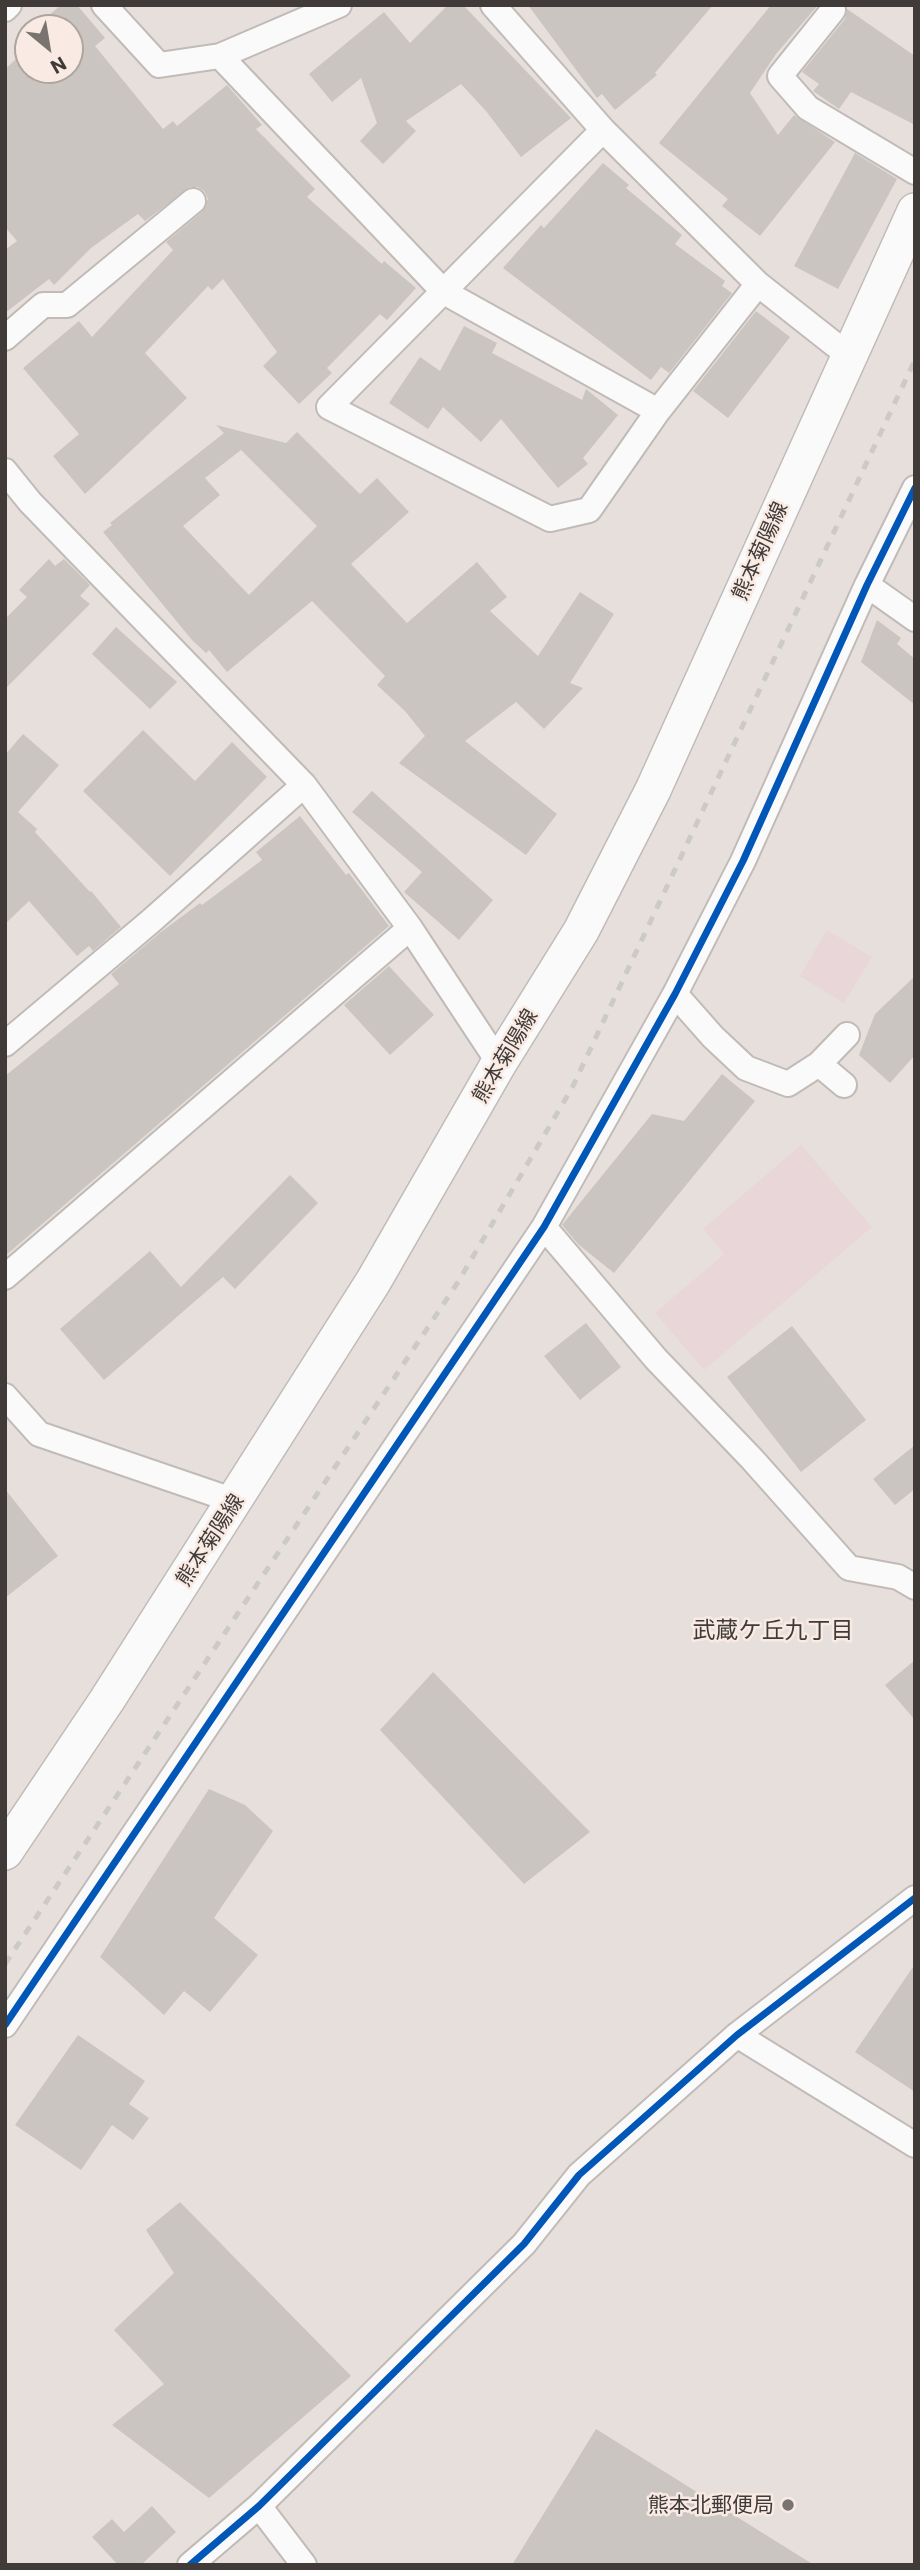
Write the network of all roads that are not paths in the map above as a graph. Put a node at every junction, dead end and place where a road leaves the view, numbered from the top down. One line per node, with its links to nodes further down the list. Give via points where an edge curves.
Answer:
1 (104, 5): 5 (street, via 159,65)
2 (340, 5): 5 (street)
3 (493, 5): 6 (street)
4 (833, 10): 7 (street, via 780,76 808,108)
5 (220, 56): 11 (street)
6 (603, 130): 10 (street); 11 (street)
7 (915, 172)
8 (193, 201): 12 (street, via 67,305 43,305)
9 (915, 211): 13 (main road, 熊本菊陽線)
10 (758, 284): 13 (street); 14 (street)
11 (444, 292): 14 (street); 14 (street, via 330,407 551,519 589,509)
12 (5, 338)
13 (848, 355): 24 (main road, 熊本菊陽線, via 653,790 581,931)
14 (658, 411)
15 (5, 471): 19 (street)
16 (915, 488): 17 (street)
17 (867, 585): 18 (street); 21 (street, via 743,862)
18 (915, 619)
19 (304, 785): 20 (street); 23 (street)
20 (410, 928): 24 (street); 28 (street)
21 (675, 994): 25 (street, via 746,1068 788,1083); 27 (street)
22 (847, 1035): 25 (street)
23 (5, 1044)
24 (499, 1063): 30 (main road, 熊本菊陽線, via 373,1282)
25 (819, 1064): 26 (street)
26 (844, 1085)
27 (544, 1227): 31 (street, via 656,1359 849,1568 898,1577); 34 (street)
28 (5, 1277)
29 (5, 1396): 30 (street, via 39,1434)
30 (235, 1502): 32 (main road, 熊本菊陽線)
31 (915, 1587)
32 (5, 1852)
33 (915, 1898): 35 (street)
34 (5, 2025)
35 (737, 2035): 36 (street); 37 (street, via 579,2175 524,2244)
36 (915, 2145)
37 (259, 2506): 38 (street); 39 (street)
38 (190, 2565)
39 (304, 2565)

